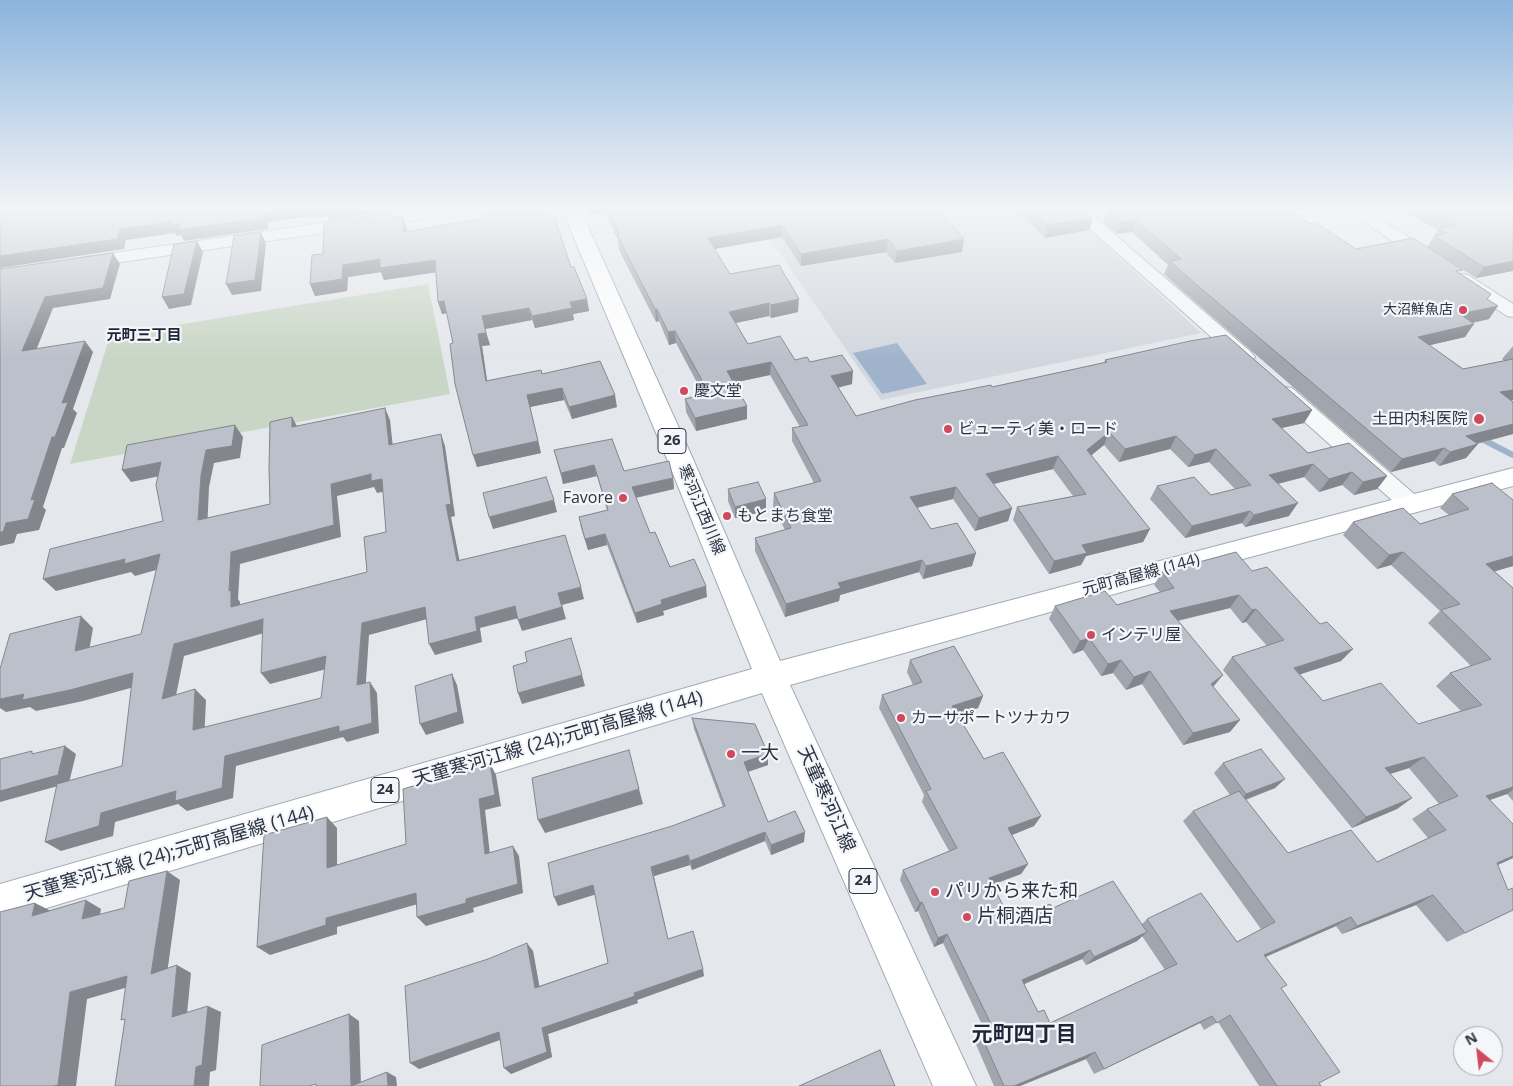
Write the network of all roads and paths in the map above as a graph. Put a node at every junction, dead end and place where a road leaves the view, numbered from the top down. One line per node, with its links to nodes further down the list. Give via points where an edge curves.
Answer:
1 (120, 258): 5 (street)
2 (592, 258): 11 (main road, 寒河江西川線 / 26)
3 (1136, 258): 7 (street)
4 (1429, 258): 6 (street)
5 (69, 265)
6 (1513, 312)
7 (1256, 366)
8 (1270, 379): 10 (street)
9 (1513, 478): 10 (main road, 元町高屋線 (144))
10 (1412, 505): 11 (main road, 元町高屋線 (144))
11 (770, 676): 12 (main road, 天童寒河江線 (24);元町高屋線 (144) / 24); 13 (main road, 天童寒河江線 / 24)
12 (0, 903)
13 (956, 1086)

